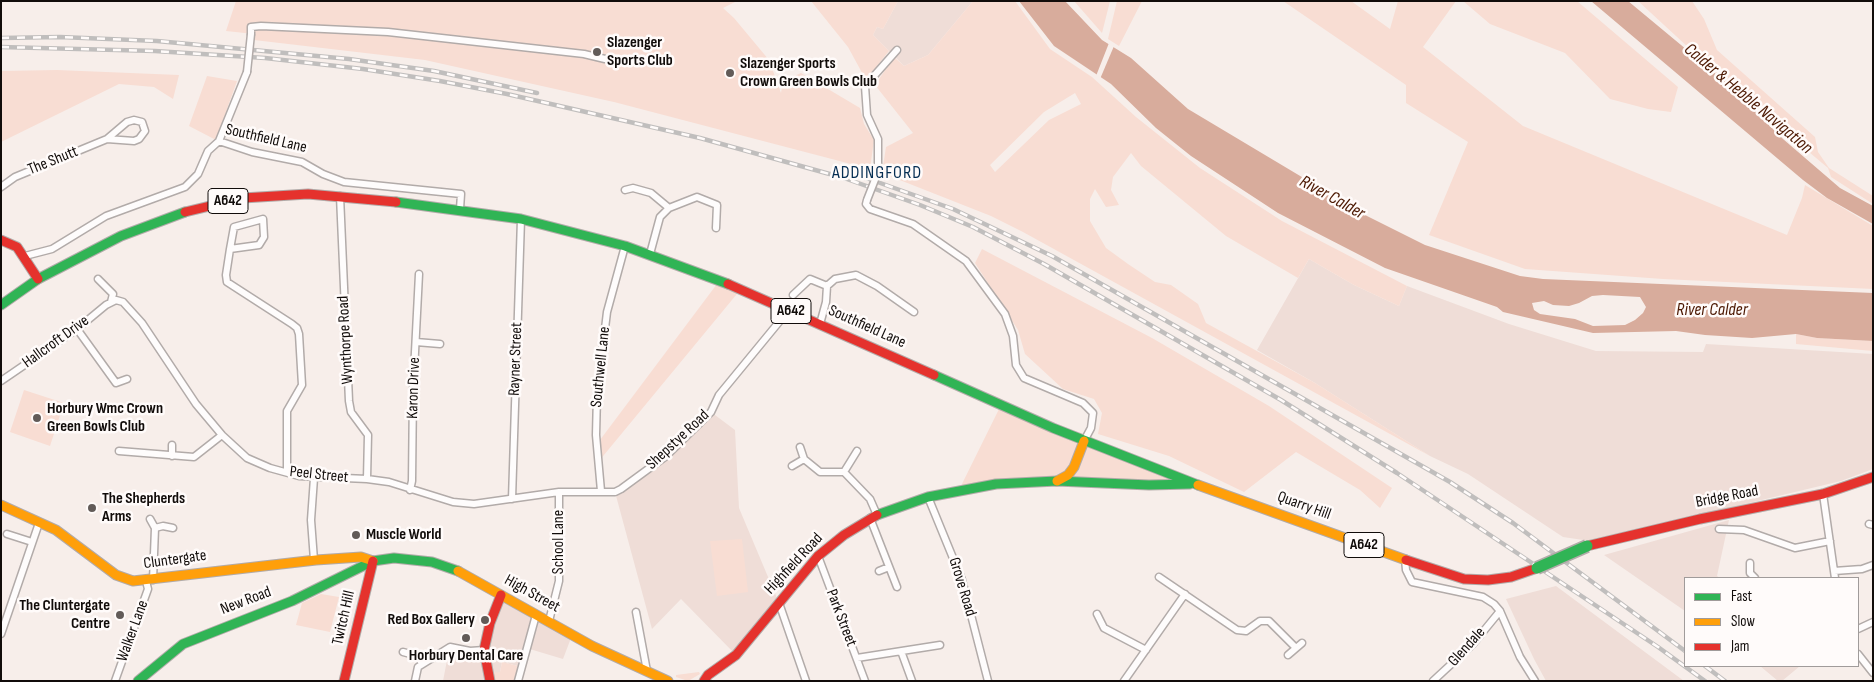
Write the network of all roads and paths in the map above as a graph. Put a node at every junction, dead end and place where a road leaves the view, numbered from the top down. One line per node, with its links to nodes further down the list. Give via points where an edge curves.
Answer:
1 (896, 50): 33 (street, bridge, via 865,86 867,115 878,139 878,172 866,204 870,209 913,224 966,261 1005,314 1013,336 1016,365 1024,378 1083,403 1093,413)
2 (605, 59): 4 (street, bridge, via 388,32 251,27 247,72)
3 (107, 139): 3 (street, The Shutt, via 134,141 144,132 142,122 127,122); 5 (street, The Shutt, via 15,177)
4 (219, 141): 9 (street, Southfield Lane, via 252,152 302,162 344,182 461,194); 16 (street, Southfield Lane, via 208,151 198,174 185,187 106,216 52,249)
5 (1, 187)
6 (625, 190): 8 (street, via 633,188 651,193)
7 (340, 196): 9 (main road, Southfield Lane / A642); 19 (main road, Southfield Lane / A642, via 308,194 243,198 200,207 117,238); 45 (street, Wynthorpe Road, via 350,407 368,435)
8 (669, 208): 11 (street, via 697,197 717,205); 15 (street, via 660,218)
9 (460, 209): 10 (main road, Southfield Lane / A642)
10 (521, 219): 13 (main road, Southfield Lane / A642); 53 (street, Rayner Street)
11 (716, 228)
12 (1, 240): 16 (main road, via 17,247)
13 (625, 246): 15 (main road, Southfield Lane / A642); 49 (street, Southwell Lane, via 607,312 596,395)
14 (230, 248): 14 (street, via 234,227 263,220 264,237 259,245); 41 (street, via 227,282 292,324 299,334 302,385 287,411)
15 (650, 254): 26 (main road, Southfield Lane / A642, via 712,276)
16 (25, 256): 19 (main road)
17 (419, 274): 28 (street, Karon Drive, via 416,281)
18 (98, 279): 22 (street, via 113,294)
19 (38, 280): 23 (main road, Southfield Lane / A642)
20 (827, 286): 21 (street, via 810,280); 24 (street, via 835,279 856,275); 26 (street)
21 (793, 295)
22 (111, 302): 27 (street, Hallcroft Drive); 32 (street, Peel Street, via 123,302 142,323 196,404)
23 (1, 306)
24 (914, 312)
25 (779, 322): 49 (street, Shepstye Road, via 719,395 710,412 666,456 621,489)
26 (820, 324): 33 (main road, Southfield Lane / A642)
27 (76, 329): 30 (street, via 116,383); 31 (street, Hallcroft Drive)
28 (416, 342): 29 (street, Karon Drive); 48 (street, Karon Drive)
29 (440, 344)
30 (127, 379)
31 (1, 381)
32 (222, 435): 38 (street, via 199,455); 41 (street, Peel Street, via 247,458)
33 (1084, 441): 46 (main road, via 1074,467); 47 (main road, Southfield Lane / A642)
34 (172, 445): 38 (street)
35 (800, 447): 39 (street)
36 (119, 451): 38 (street)
37 (857, 452): 42 (street)
38 (172, 456)
39 (804, 459): 40 (street); 42 (street, via 820,472)
40 (792, 466)
41 (287, 472): 44 (street, Peel Street)
42 (844, 472): 55 (street, via 870,500)
43 (1873, 477): 51 (main road, Bridge Road / A642)
44 (314, 478): 45 (street, Peel Street); 66 (street, via 311,520)
45 (367, 479): 48 (street, Peel Street, via 389,482)
46 (1057, 481): 47 (main road, Quarry Hill); 52 (main road, Quarry Hill, via 996,484)
47 (1195, 484): 65 (main road, Quarry Hill / A642)
48 (410, 490): 53 (street, Peel Street, via 460,504)
49 (601, 491): 50 (street, Peel Street)
50 (559, 492): 53 (street, Peel Street); 85 (street, School Lane, via 559,581)
51 (1823, 494): 62 (street); 71 (main road, Bridge Road / A642, bridge, via 1587,546)
52 (928, 496): 55 (main road, Highfield Road); 113 (street, Grove Road, via 962,580)
53 (512, 499)
54 (1, 505): 57 (main road, Cluntergate)
55 (874, 516): 64 (main road, Highfield Road); 70 (street)
56 (150, 519): 58 (street)
57 (39, 523): 63 (street); 76 (main road, Cluntergate, via 72,540 116,575 132,581)
58 (155, 528): 59 (street); 76 (street, Walker Lane)
59 (173, 528)
60 (1719, 529): 62 (street, via 1744,530 1795,548)
61 (7, 534): 63 (street)
62 (1830, 541): 73 (street)
63 (32, 542): 88 (street)
64 (818, 556): 80 (main road, Highfield Road); 98 (street, Park Street)
65 (1405, 559): 71 (main road, Quarry Hill / A642, via 1464,579 1511,577); 81 (street, via 1412,582 1483,596)
66 (314, 560): 67 (main road, Cluntergate, via 361,557); 76 (main road, Cluntergate)
67 (373, 561): 79 (main road, High Street, via 394,558 432,562 454,569); 104 (main road, New Road, via 292,601 182,644); 105 (main road, Twitch Hill)
68 (1750, 564): 75 (street, via 1750,573)
69 (1873, 565): 73 (street)
70 (889, 567): 72 (street); 77 (street)
71 (1537, 568)
72 (880, 571)
73 (1835, 575)
74 (1159, 577): 78 (street)
75 (1754, 577)
76 (150, 580): 103 (street, Walker Lane)
77 (897, 587)
78 (1185, 594): 91 (street, via 1237,630 1246,631 1260,621 1269,621); 93 (street)
79 (501, 595): 83 (main road, High Street); 92 (main road)
80 (779, 603): 109 (main road, Highfield Road, via 736,655); 110 (street)
81 (1500, 611): 115 (street, Glendale, via 1473,644); 116 (street, via 1520,657)
82 (636, 612): 100 (street)
83 (536, 614): 85 (main road, High Street); 108 (street)
84 (1097, 614): 93 (street, via 1104,628)
85 (549, 622): 100 (main road, High Street)
86 (1873, 622): 87 (street)
87 (1859, 628)
88 (1, 634)
89 (1302, 643): 91 (street)
90 (940, 645): 94 (street)
91 (1295, 647): 96 (street)
92 (484, 650): 99 (street, via 450,647); 107 (main road)
93 (1146, 650): 114 (street)
94 (901, 651): 98 (street); 112 (street)
95 (403, 652): 99 (street, via 418,656)
96 (1288, 655)
97 (1859, 655): 101 (street)
98 (857, 658): 111 (street, Park Street)
99 (422, 664): 106 (street, via 418,667)
100 (647, 671): 102 (main road, High Street)
101 (1873, 673)
102 (662, 680)
103 (115, 681)
104 (138, 681)
105 (344, 681)
106 (415, 681)
107 (490, 681)
108 (518, 681)
109 (704, 681)
110 (806, 681)
111 (864, 681)
112 (912, 681)
113 (988, 681)
114 (1124, 681)
115 (1433, 681)
116 (1535, 681)

